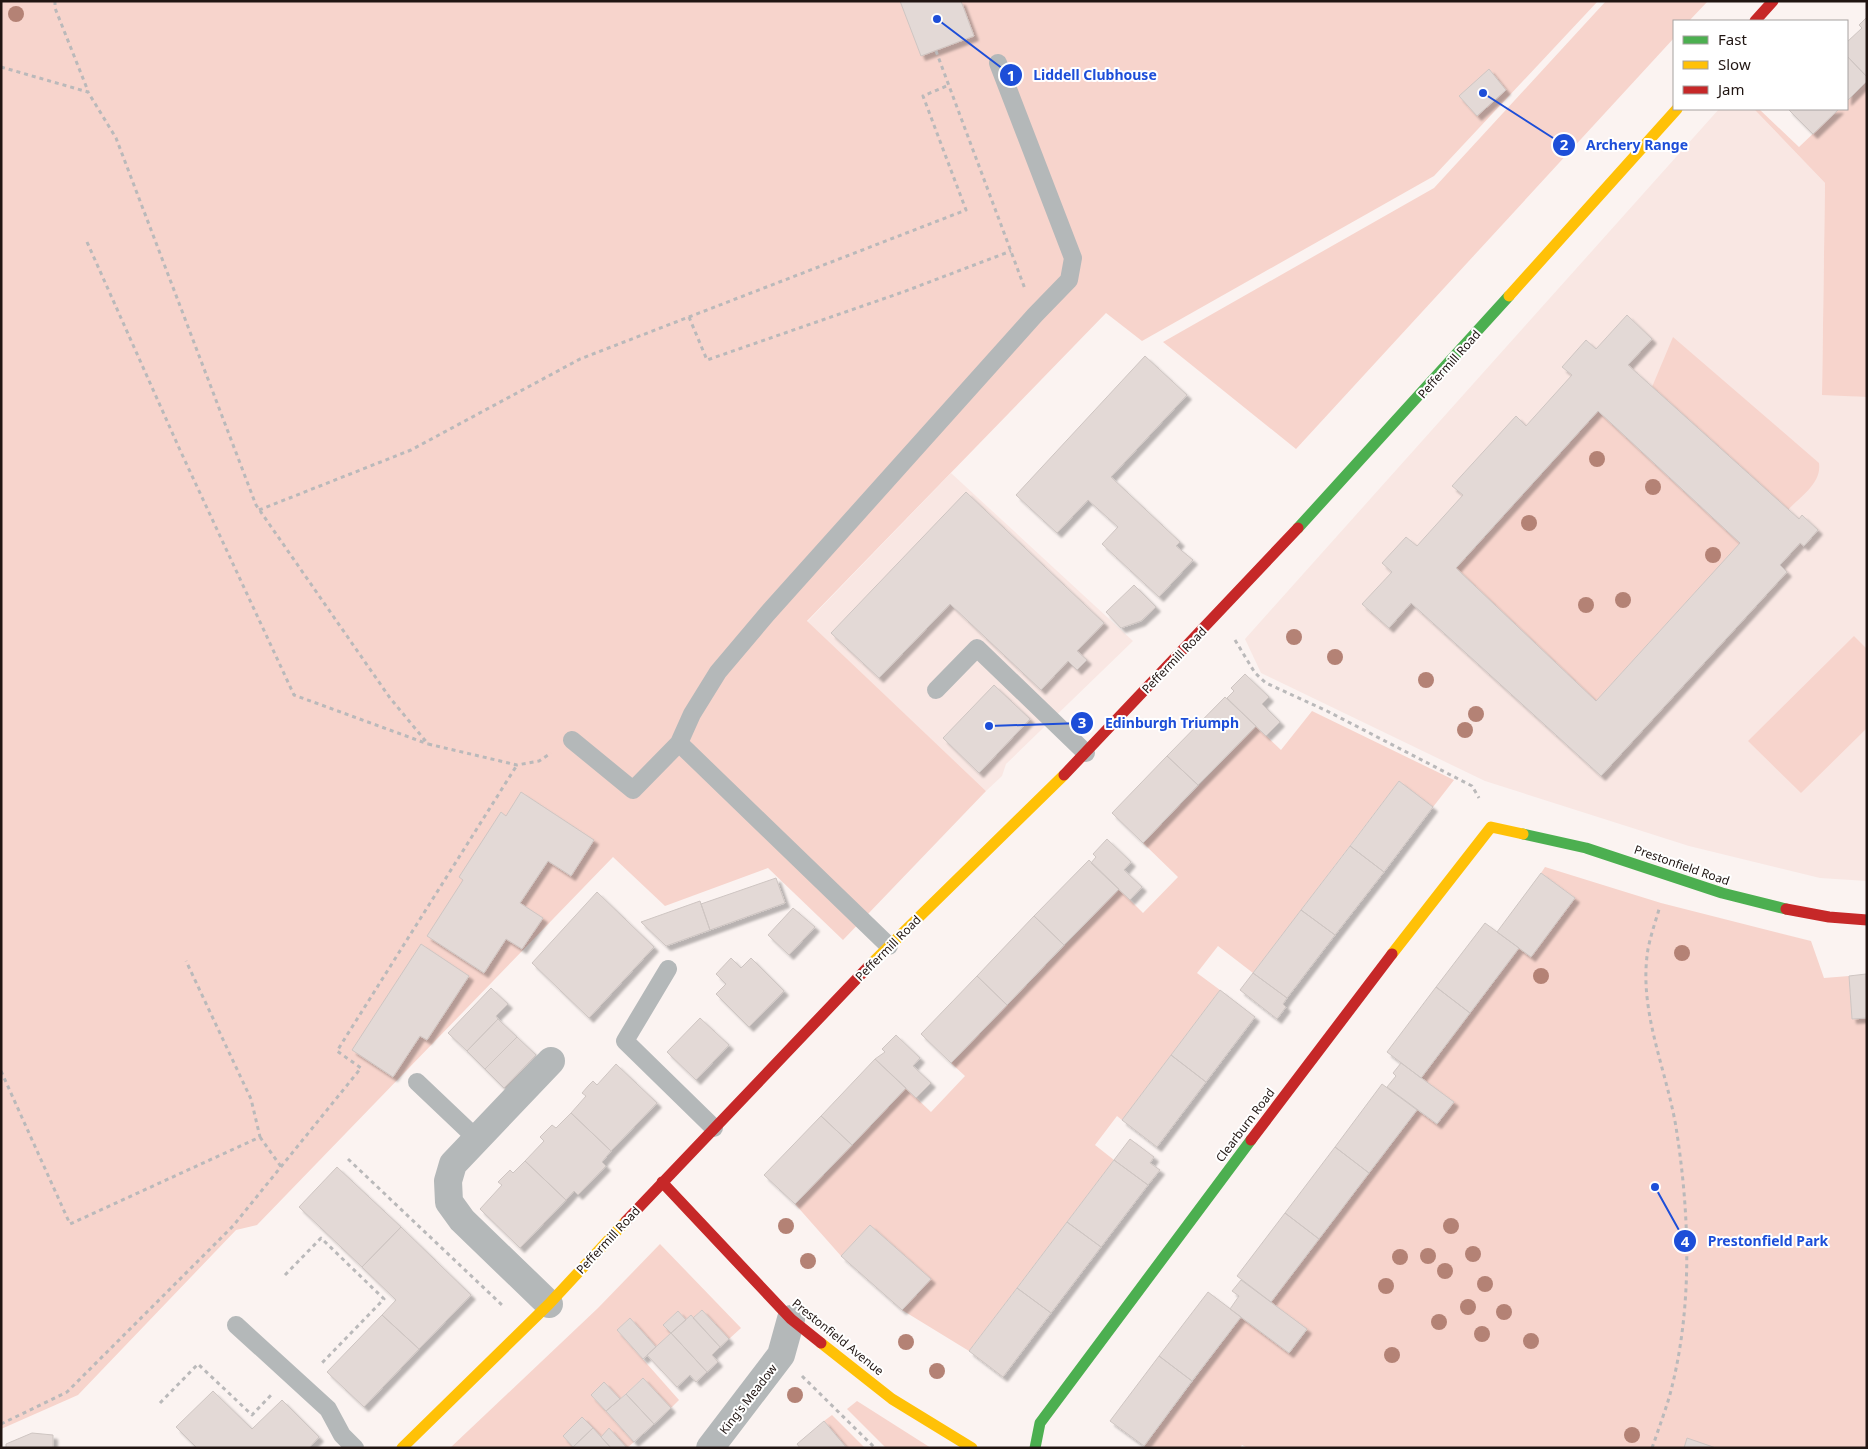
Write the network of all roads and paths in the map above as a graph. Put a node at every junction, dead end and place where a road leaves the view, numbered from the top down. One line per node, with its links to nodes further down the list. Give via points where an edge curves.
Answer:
1 (55, 1): 8 (path)
2 (1773, 1): 3 (main road)
3 (1756, 20)
4 (936, 51): 7 (path)
5 (998, 63): 12 (lane, via 1073,258 1069,280)
6 (1, 68): 8 (path)
7 (949, 85): 11 (path); 13 (path, via 922,96 966,210)
8 (88, 92): 14 (path, via 116,138)
9 (1676, 110): 15 (main road, Peffermill Road, via 1362,460)
10 (87, 242): 19 (path, via 294,695)
11 (1011, 251): 12 (path); 13 (path, via 706,360)
12 (1035, 315): 18 (lane, via 718,672 692,714)
13 (689, 317): 14 (path, via 580,359 411,450)
14 (259, 510): 19 (path, via 390,698)
15 (1219, 613): 20 (main road, Peffermill Road); 22 (path, via 1260,679 1472,786)
16 (936, 690): 20 (lane, via 977,648)
17 (572, 740): 18 (lane, via 633,790); 21 (path, via 539,761)
18 (679, 743): 25 (lane)
19 (428, 744): 21 (path)
20 (1086, 753): 25 (main road, Peffermill Road)
21 (517, 765): 35 (path, via 337,1051 361,1068)
22 (1491, 827): 23 (main road, Prestonfield Road, via 1586,848); 51 (main road, Clearburn Road, via 1344,1014 1040,1423)
23 (1671, 877): 24 (main road, Prestonfield Road, via 1765,905 1829,917); 52 (path, via 1648,951 1647,998 1676,1126 1685,1200 1686,1274 1677,1362)
24 (1867, 920)
25 (889, 946): 31 (main road, Peffermill Road)
26 (186, 962): 32 (path, via 251,1099)
27 (668, 969): 31 (lane, via 625,1041)
28 (551, 1061): 33 (street)
29 (1, 1071): 32 (path, via 70,1224)
30 (417, 1082): 33 (lane)
31 (714, 1128): 36 (main road, Peffermill Road)
32 (260, 1137): 35 (path)
33 (476, 1139): 38 (street, via 454,1164 448,1181 449,1202 462,1220)
34 (348, 1159): 41 (path)
35 (282, 1168): 45 (path, via 233,1226 67,1392)
36 (662, 1182): 38 (main road, Peffermill Road); 39 (main road, Prestonfield Avenue)
37 (285, 1275): 43 (path, via 321,1238 384,1299)
38 (549, 1304): 41 (main road, Peffermill Road)
39 (791, 1319): 42 (street, King's Meadow); 50 (main road, Prestonfield Avenue, via 892,1399)
40 (236, 1325): 43 (lane)
41 (525, 1328): 47 (main road, Peffermill Road)
42 (781, 1355): 48 (street, King's Meadow); 49 (path)
43 (296, 1380): 44 (path, via 252,1415 198,1364); 46 (lane, via 328,1409 342,1435)
44 (160, 1403)
45 (1, 1424)
46 (355, 1448)
47 (402, 1448)
48 (710, 1448)
49 (875, 1448)
50 (972, 1448)
51 (1035, 1448)
52 (1652, 1448)

